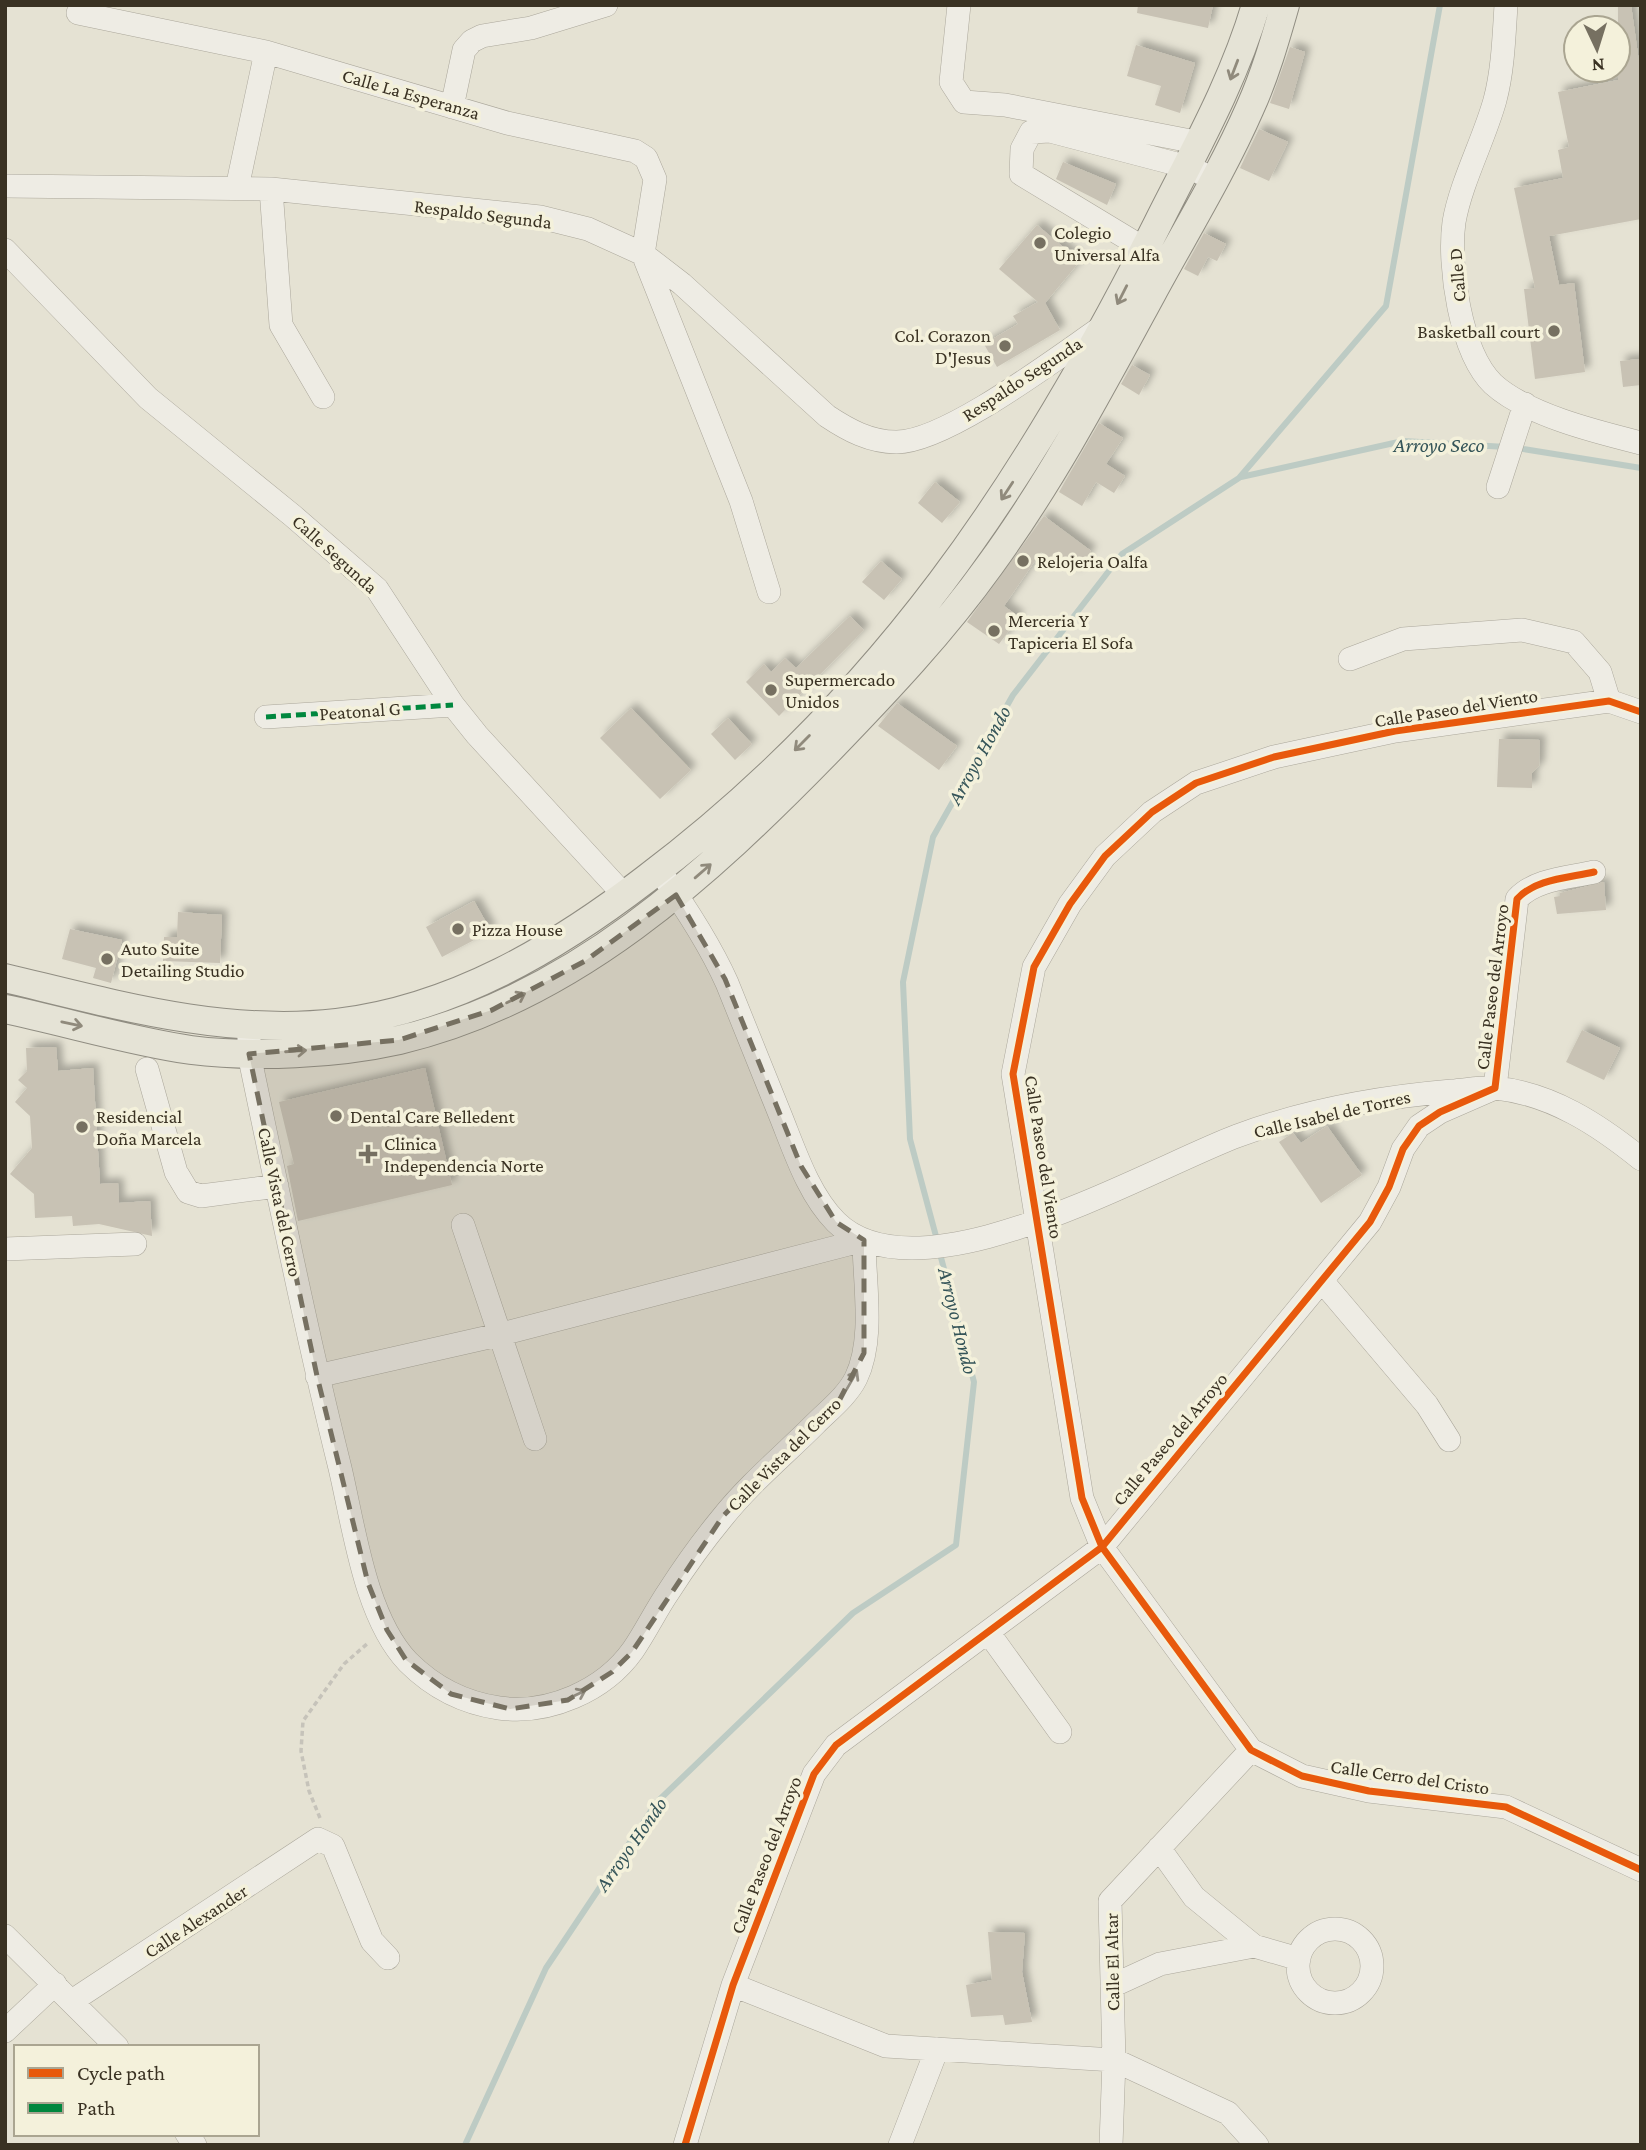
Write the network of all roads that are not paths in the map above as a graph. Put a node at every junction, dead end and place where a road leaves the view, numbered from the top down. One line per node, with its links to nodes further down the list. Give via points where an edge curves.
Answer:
1 (606, 5): 8 (street, via 472,41 464,50)
2 (959, 5): 9 (street, via 951,82 964,102 1005,105)
3 (1256, 5): 9 (main road, one-way to 9, via 1227,87)
4 (1285, 5): 10 (main road, via 1252,106)
5 (1506, 5): 19 (street, Calle D, via 1496,99 1454,221 1454,272 1463,325 1477,359 1493,383)
6 (78, 13): 7 (street, Calle La Esperanza)
7 (266, 52): 8 (street, Calle La Esperanza); 12 (street)
8 (452, 107): 16 (street, Calle La Esperanza, via 635,151 646,158 655,179)
9 (1194, 155): 10 (street); 14 (main road); 14 (street, via 1050,131 1031,132 1022,149 1021,174)
10 (1214, 179): 31 (main road, one-way to 10, via 738,841 904,672 992,564 1118,358)
11 (5, 186): 12 (street, Respaldo Segunda)
12 (237, 188): 13 (street, Respaldo Segunda)
13 (271, 190): 16 (street, Respaldo Segunda, via 540,217 587,229); 18 (street, via 281,325)
14 (1145, 249): 17 (main road, one-way to 17)
15 (5, 250): 25 (street, Calle Segunda, via 148,398 377,589)
16 (643, 254): 17 (street, Respaldo Segunda, via 827,416 881,441 899,442 936,433); 22 (street, via 741,501)
17 (1108, 324): 28 (main road, one-way to 28, via 985,526 928,603 820,725 721,820)
18 (323, 397)
19 (1525, 404): 20 (street, Calle D, via 1594,431); 21 (street)
20 (1641, 443)
21 (1501, 477)
22 (769, 592)
23 (1350, 659): 24 (street, via 1403,639 1522,630 1574,642 1600,672)
24 (1609, 701): 26 (street, Calle Paseo del Viento); 39 (street, Calle Paseo del Viento, via 1395,731 1274,757 1196,783 1152,812 1105,856 1070,904 1034,967 1013,1074)
25 (453, 705): 27 (street, Peatonal G); 30 (street, Calle Segunda)
26 (1641, 712)
27 (266, 717)
28 (659, 870): 30 (main road); 31 (street)
29 (1594, 872): 36 (street, Calle Paseo del Arroyo, via 1538,884 1517,900)
30 (625, 895): 34 (main road, via 523,962 467,988 426,1002)
31 (676, 895): 34 (main road, one-way to 31, via 343,1048 399,1040 492,1010 585,961); 41 (street, via 725,979 801,1166 836,1222)
32 (5, 978): 34 (main road, via 201,1022)
33 (5, 1009): 34 (main road, one-way to 34, via 189,1049)
34 (249, 1040): 38 (street, Calle Vista del Cerro)
35 (147, 1069): 38 (street, via 176,1172 188,1192 201,1196)
36 (1495, 1088): 37 (street, Calle Isabel de Torres, via 1563,1107); 39 (street, Calle Isabel de Torres, via 1334,1109 1241,1134); 44 (street, Calle Paseo del Arroyo, via 1419,1126 1403,1149 1390,1187 1370,1222)
37 (1641, 1160)
38 (277, 1186): 46 (street, Calle Vista del Cerro)
39 (1038, 1221): 41 (street, Calle Isabel de Torres, via 925,1248); 49 (street, Calle Paseo del Viento, via 1082,1498)
40 (463, 1225): 45 (street)
41 (864, 1240): 45 (street); 46 (street, Calle Vista del Cerro, one-way to 41, via 368,1583 387,1630 406,1660 451,1694 481,1705 510,1709 568,1700 612,1672 632,1652 676,1579 723,1516 855,1379 864,1353)
42 (135, 1244): 43 (street)
43 (5, 1249)
44 (1322, 1281): 48 (street, via 1427,1405); 49 (street, Calle Paseo del Arroyo)
45 (498, 1335): 46 (street); 47 (street)
46 (317, 1376)
47 (535, 1439)
48 (1449, 1440)
49 (1102, 1547): 50 (street, Calle Paseo del Arroyo); 52 (street, Calle Cerro del Cristo)
50 (988, 1632): 51 (street); 60 (street, Calle Paseo del Arroyo, via 836,1745 814,1774)
51 (1060, 1732)
52 (1251, 1750): 53 (street, Calle El Altar); 54 (street, Calle Cerro del Cristo, via 1303,1776 1356,1788 1506,1807)
53 (1158, 1849): 56 (street, via 1194,1897); 61 (street, Calle El Altar, via 1110,1900)
54 (1636, 1861)
55 (5, 1936): 59 (street)
56 (1254, 1946): 58 (street); 61 (street, via 1160,1964)
57 (388, 1958): 62 (street, Calle Alexander, via 372,1941 333,1846 318,1839)
58 (1299, 1959)
59 (55, 1984): 62 (street); 63 (street)
60 (733, 1985): 65 (street, via 886,2046); 67 (street, Calle Paseo del Arroyo)
61 (1112, 1986): 66 (street, Calle El Altar)
62 (72, 2001): 64 (street)
63 (5, 2031)
64 (115, 2045)
65 (937, 2049): 66 (street); 68 (street)
66 (1114, 2060): 69 (street, Calle El Altar); 70 (street, via 1228,2113)
67 (685, 2145)
68 (901, 2145)
69 (1111, 2145)
70 (1257, 2145)

